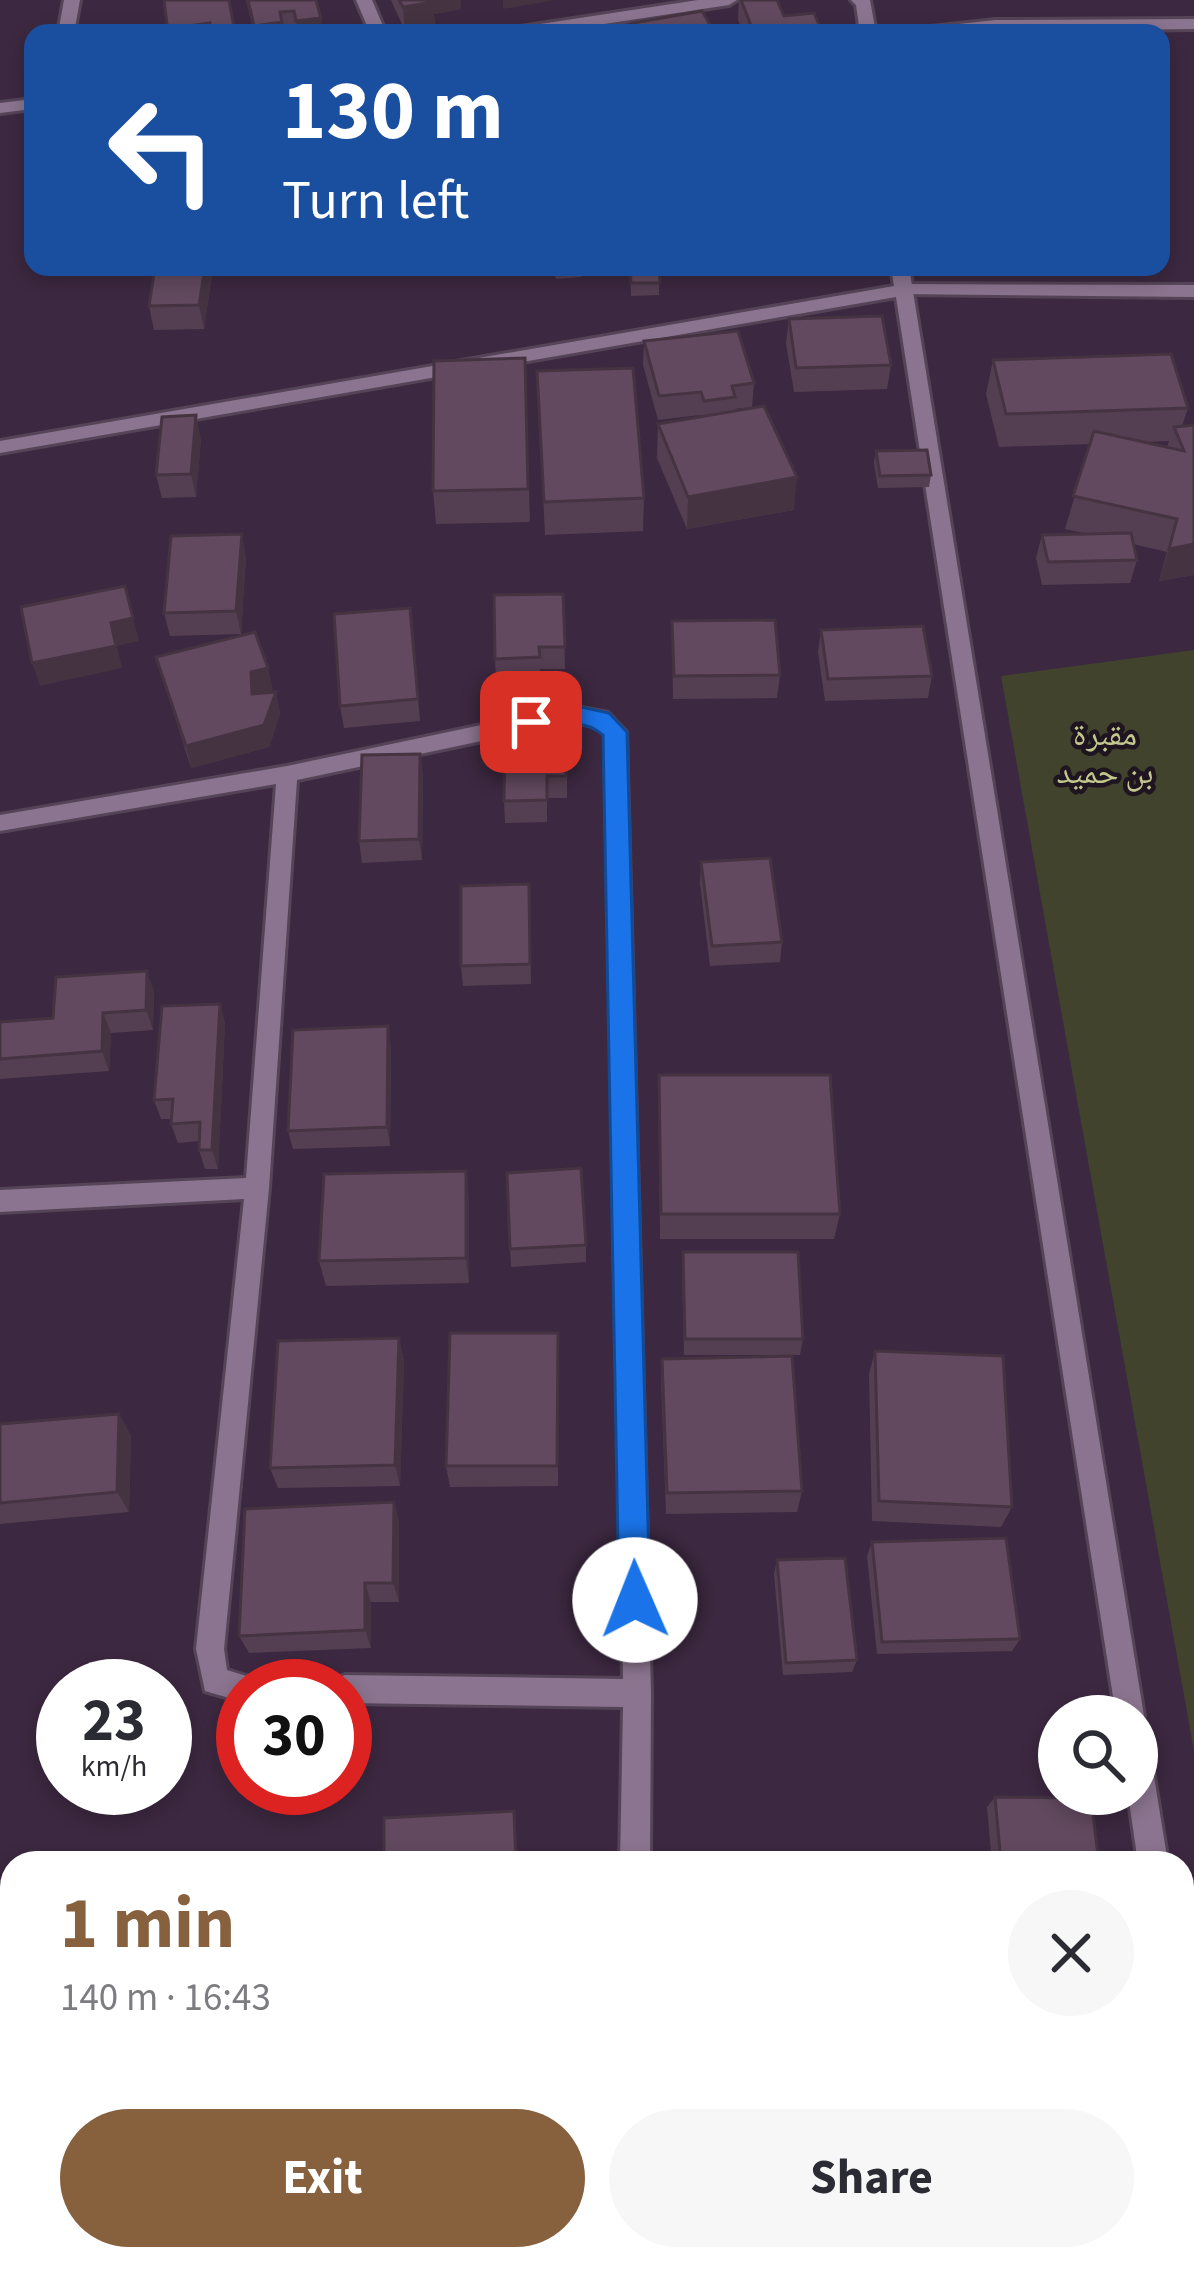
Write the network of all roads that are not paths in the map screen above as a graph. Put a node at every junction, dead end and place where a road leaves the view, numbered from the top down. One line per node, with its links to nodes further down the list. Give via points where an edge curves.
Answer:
1 (729, 0): 3 (street)
2 (1194, 23): 4 (street)
3 (573, 24)
4 (1094, 24)
5 (901, 279): 6 (street); 7 (street); 15 (street)
6 (1194, 291)
7 (0, 447)
8 (286, 774): 9 (street); 10 (street); 14 (street, via 572,714 601,719 615,732)
9 (0, 823)
10 (257, 1188): 11 (street); 12 (street, via 210,1649)
11 (0, 1202)
12 (216, 1681)
13 (372, 1689): 14 (street)
14 (637, 1694): 17 (street)
15 (1127, 1695)
16 (1146, 1815): 18 (street)
17 (634, 1851)
18 (1151, 1851)

